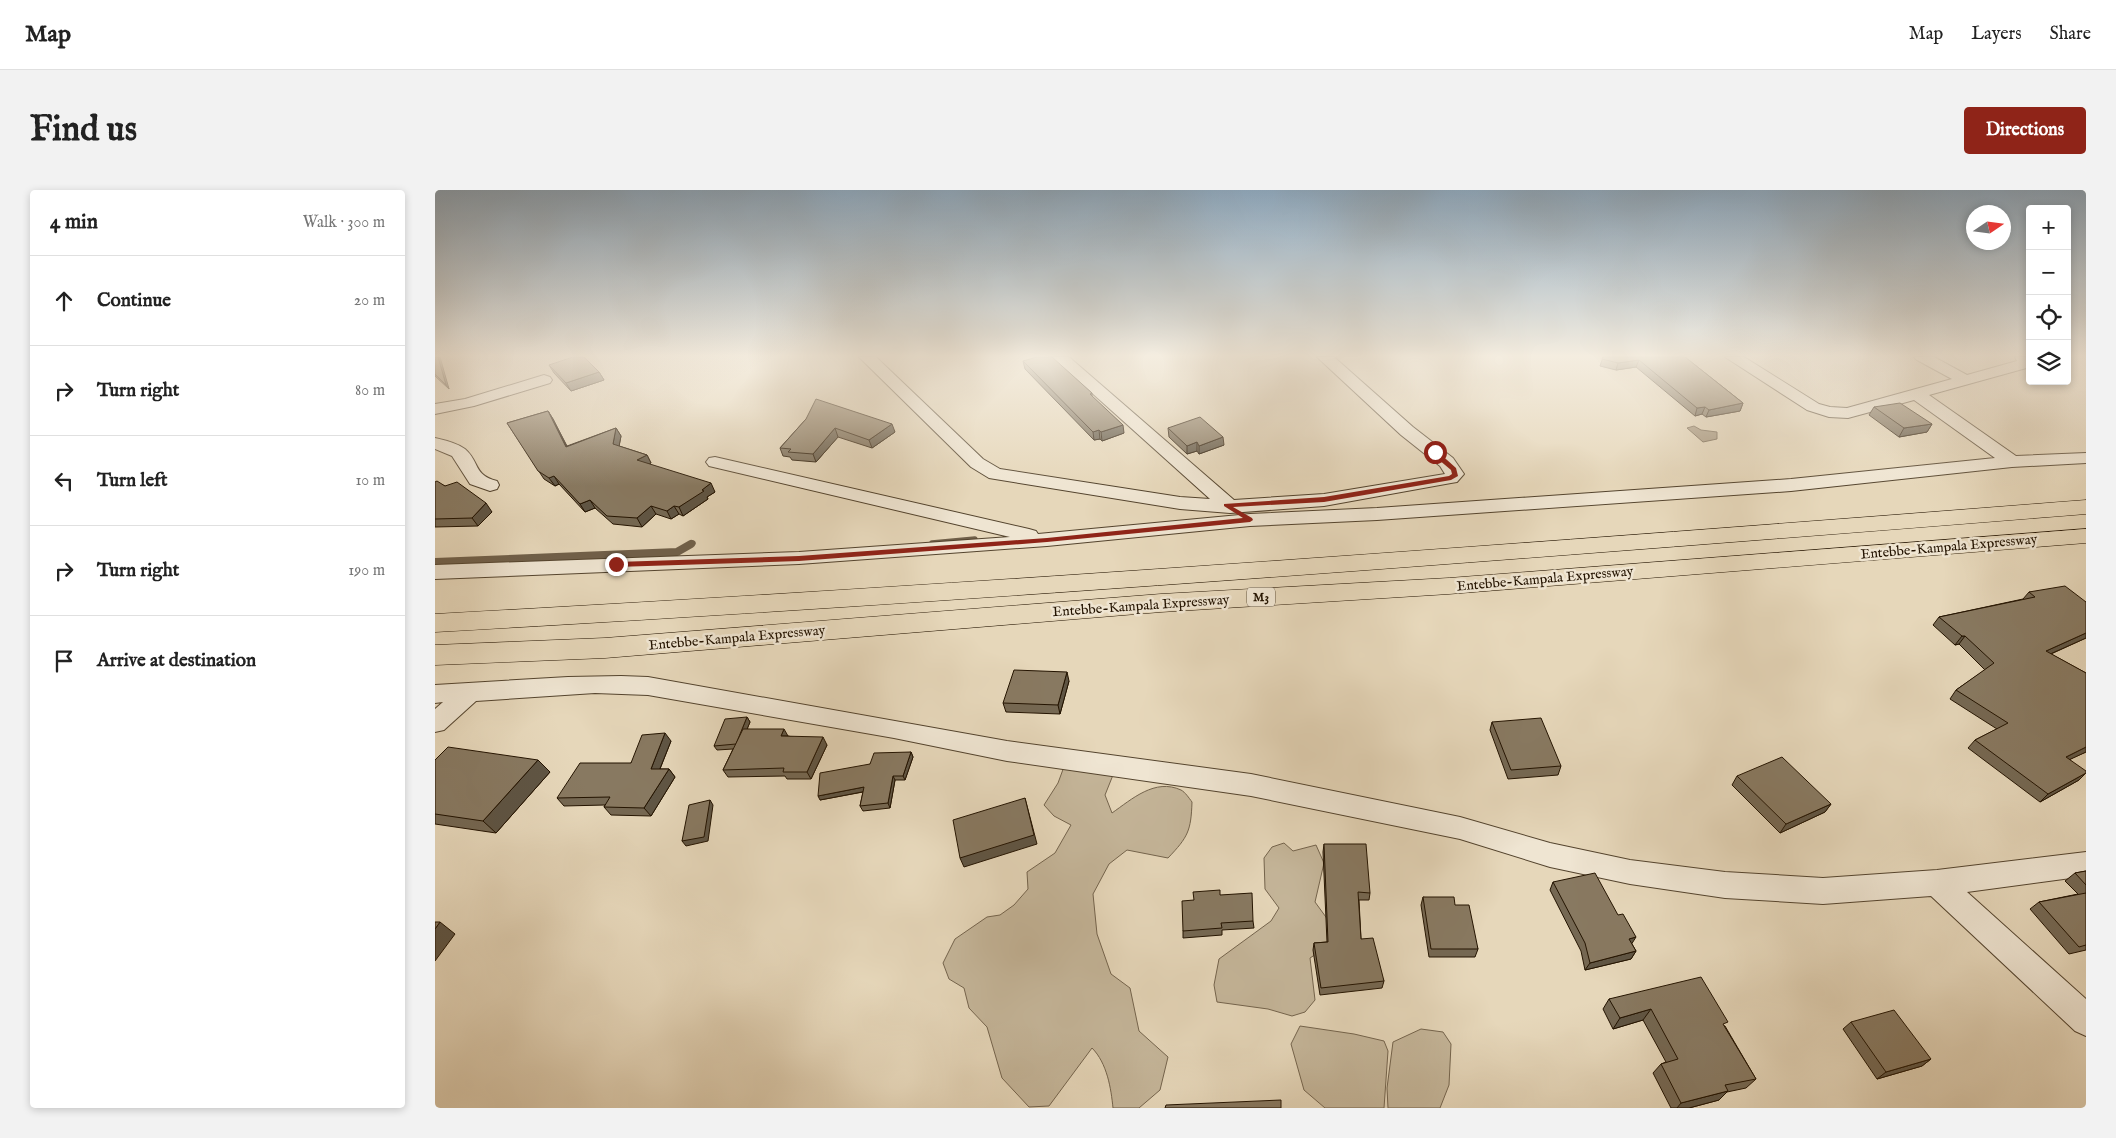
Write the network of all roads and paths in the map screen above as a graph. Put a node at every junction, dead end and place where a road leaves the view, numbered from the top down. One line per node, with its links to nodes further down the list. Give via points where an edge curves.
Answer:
1 (475, 400): 8 (street)
2 (911, 400): 14 (street, via 971,458 995,474 1180,503)
3 (1108, 400): 14 (street)
4 (1372, 400): 14 (street, via 1447,462 1455,474 1451,478 1324,500)
5 (1802, 400): 6 (street, via 1829,412 1848,413)
6 (1892, 400)
7 (1925, 400): 12 (street)
8 (435, 408)
9 (435, 443): 13 (street, via 456,451 472,477)
10 (2086, 458): 12 (street)
11 (715, 462): 18 (street)
12 (2012, 462): 16 (street, via 1781,485)
13 (490, 485)
14 (1226, 505): 16 (street)
15 (2086, 507): 20 (highway, Entebbe-Kampala Expressway / M3, via 1483,555)
16 (1250, 520): 18 (street)
17 (2086, 536): 21 (highway, Entebbe-Kampala Expressway / M3, via 1449,586 1161,603 605,648)
18 (1047, 540): 19 (street, via 799,558)
19 (435, 572)
20 (435, 624)
21 (435, 655)
22 (469, 693): 23 (street); 24 (street); 26 (street, via 573,685 648,686 1007,751 1251,786 1460,828 1550,855 1725,885 1823,891)
23 (435, 694)
24 (435, 723)
25 (2086, 864): 26 (street)
26 (1937, 883): 27 (street)
27 (2086, 1020)

